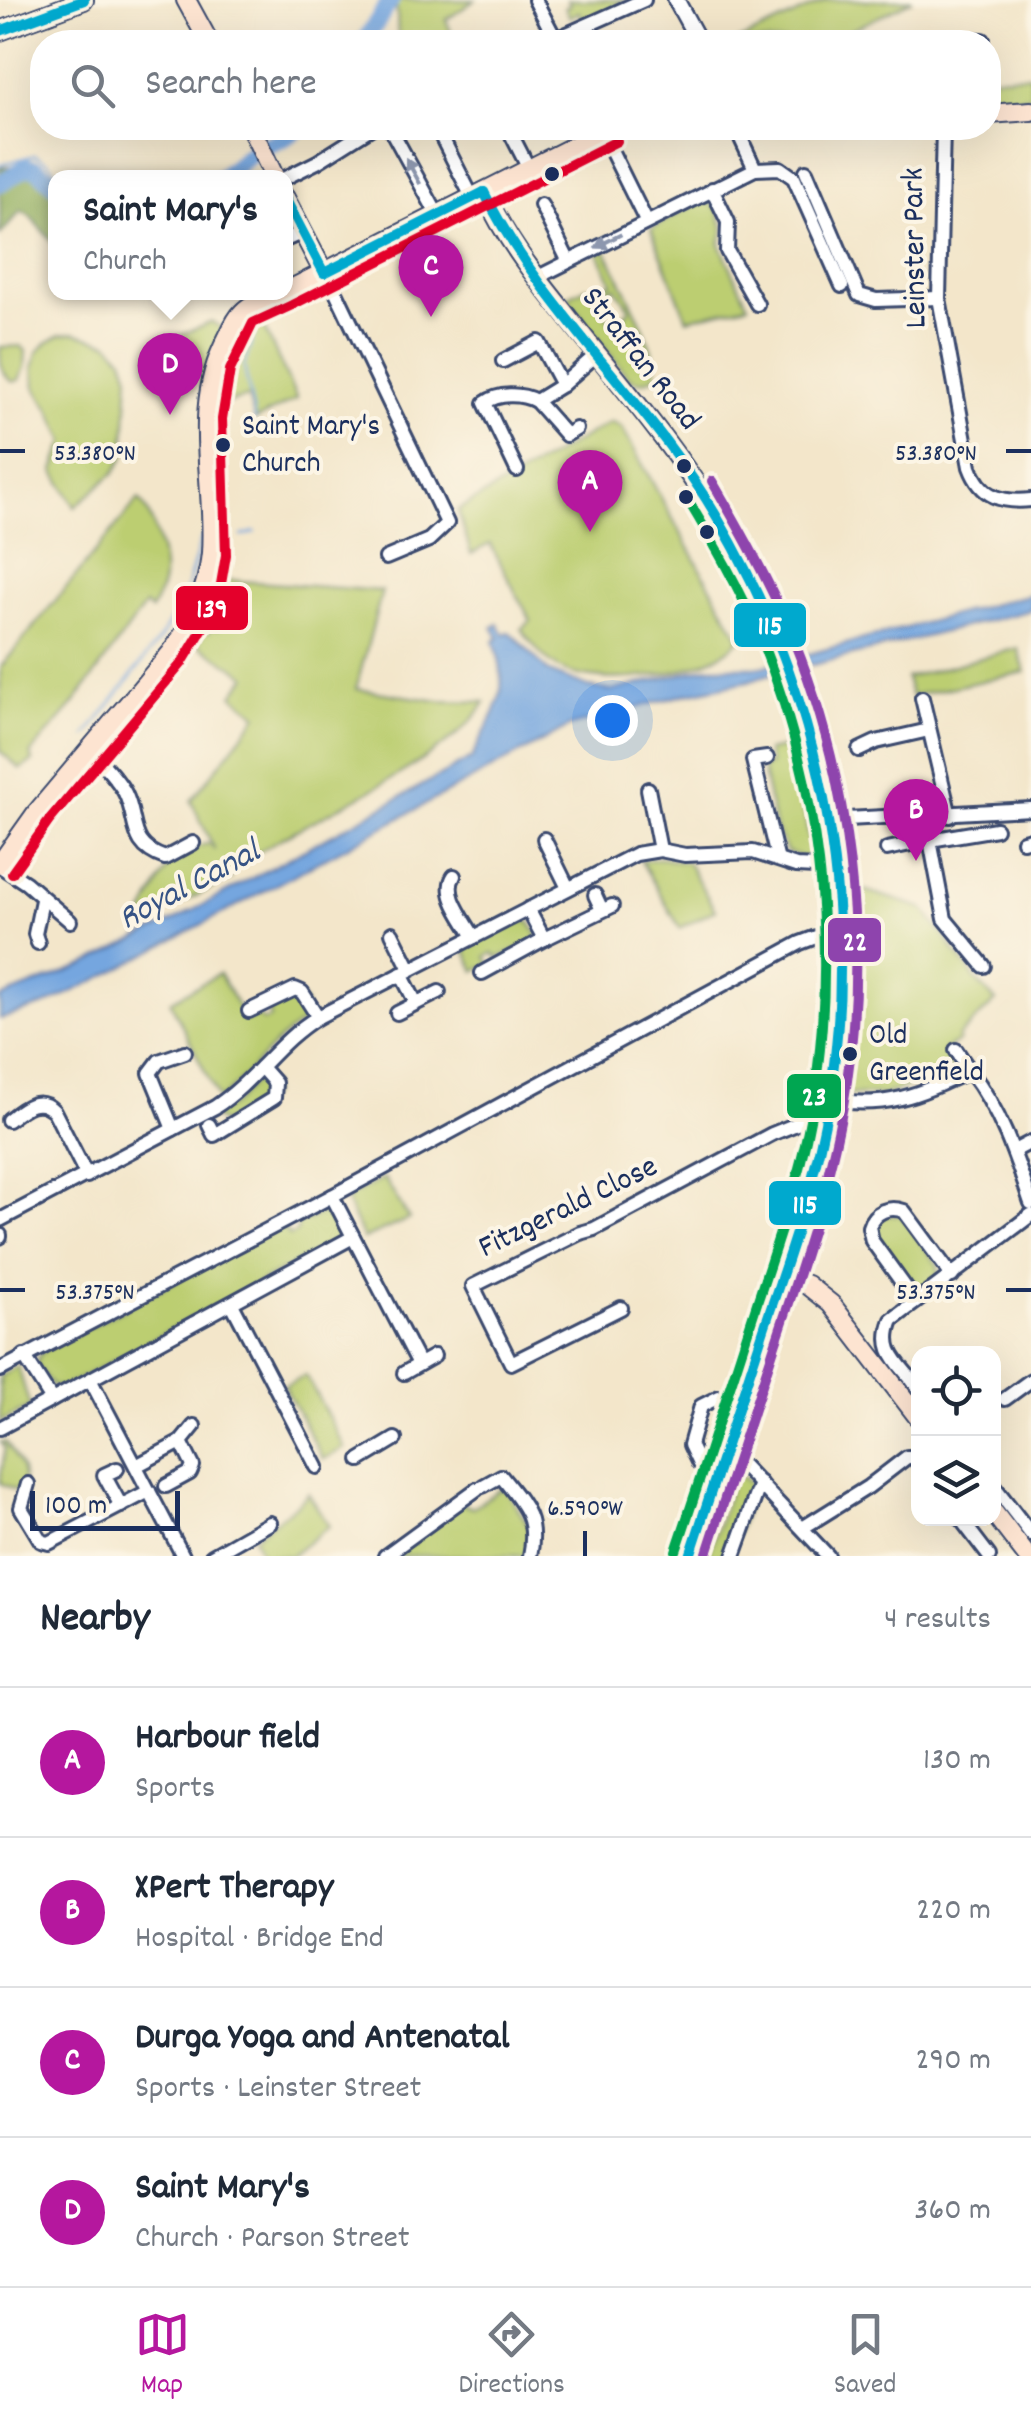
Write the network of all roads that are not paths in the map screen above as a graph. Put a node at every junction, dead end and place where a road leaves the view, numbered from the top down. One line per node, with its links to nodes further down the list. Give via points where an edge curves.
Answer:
1 (84, 0): 10 (main road)
2 (535, 0): 7 (street)
3 (644, 0): 8 (street)
4 (676, 0): 9 (street)
5 (184, 1): 6 (main road)
6 (202, 30)
7 (549, 30)
8 (593, 30)
9 (692, 30)
10 (0, 31)
11 (1031, 111): 12 (main road)
12 (1001, 113)
13 (258, 140): 24 (main road)
14 (352, 140): 25 (street)
15 (397, 140): 30 (street, one-way to 15)
16 (444, 140): 28 (street)
17 (514, 140): 22 (street)
18 (581, 140): 22 (main road)
19 (609, 140): 31 (street)
20 (742, 140): 23 (street)
21 (943, 140): 38 (street, Leinster Park)
22 (528, 166): 28 (main road)
23 (755, 168): 27 (street); 36 (street, via 780,168 794,178)
24 (275, 170)
25 (290, 170)
26 (806, 171): 38 (street, via 859,294 876,300)
27 (712, 188): 31 (street); 40 (street, via 728,222 727,252)
28 (478, 194): 30 (main road); 35 (main road, Straffan Road)
29 (541, 205): 33 (street)
30 (438, 214): 34 (main road)
31 (646, 221): 33 (street, one-way to 33)
32 (294, 236): 34 (main road)
33 (568, 260): 35 (street)
34 (325, 272): 37 (main road); 48 (street, via 447,523 430,540)
35 (536, 278): 41 (main road, Straffan Road)
36 (842, 286)
37 (293, 288)
38 (939, 298): 47 (street, Leinster Park, via 974,479 993,497)
39 (266, 300): 51 (main road, via 240,314 209,382 211,548 198,603 181,640)
40 (757, 304)
41 (596, 355): 43 (street); 58 (main road, Straffan Road, via 699,489 741,559 803,710)
42 (503, 362): 43 (street, via 539,342)
43 (562, 385): 44 (street)
44 (536, 400): 45 (street, via 566,436); 46 (street, via 518,395 485,403)
45 (576, 430)
46 (517, 470)
47 (1031, 500)
48 (386, 558)
49 (922, 698): 50 (street)
50 (929, 730): 52 (street); 57 (street)
51 (89, 749): 62 (street, via 119,782 144,846 165,858); 66 (main road)
52 (859, 750)
53 (767, 758): 65 (street, via 754,760)
54 (648, 789): 64 (street)
55 (1031, 810): 57 (street)
56 (929, 816): 57 (street); 58 (street); 61 (street)
57 (950, 816)
58 (828, 820): 67 (main road)
59 (996, 829): 61 (street)
60 (544, 839): 69 (street)
61 (930, 840): 63 (street); 79 (street, via 942,912)
62 (193, 843)
63 (887, 848)
64 (660, 850): 65 (street); 69 (street, via 636,854)
65 (777, 857): 67 (street, via 796,866)
66 (0, 865): 71 (street)
67 (835, 868): 75 (main road)
68 (454, 876): 76 (street, via 450,892)
69 (568, 888): 72 (street)
70 (595, 894): 77 (street, via 607,908)
71 (42, 900): 73 (street); 78 (street)
72 (528, 909): 76 (street); 77 (street)
73 (70, 921)
74 (392, 933): 80 (street)
75 (840, 935): 91 (main road); 99 (street, via 800,943)
76 (474, 937): 80 (street)
77 (544, 940): 81 (street)
78 (38, 943)
79 (984, 966)
80 (405, 972): 83 (street); 86 (street)
81 (482, 973)
82 (439, 992): 83 (street)
83 (416, 1003): 85 (street)
84 (258, 1012): 86 (street, via 296,989)
85 (397, 1013)
86 (318, 1017): 89 (street)
87 (956, 1050): 90 (street)
88 (185, 1052): 95 (street, via 150,1073)
89 (261, 1067): 93 (street, via 275,1082 274,1098 214,1135); 95 (street, via 239,1092)
90 (970, 1071): 91 (street, via 884,1104); 97 (street)
91 (829, 1100): 94 (main road)
92 (8, 1120): 98 (street, via 24,1107 46,1104)
93 (209, 1125)
94 (824, 1126): 104 (main road); 108 (street, Fitzgerald Close, via 799,1122 772,1134 473,1286 511,1363)
95 (174, 1129): 98 (street)
96 (1031, 1142): 97 (street)
97 (1014, 1152): 100 (street)
98 (87, 1176): 102 (street)
99 (332, 1196): 103 (street); 109 (street)
100 (1031, 1203)
101 (1031, 1215): 105 (street)
102 (0, 1220)
103 (352, 1238): 107 (street); 111 (street)
104 (782, 1276): 119 (main road); 120 (main road, via 831,1304)
105 (952, 1276): 106 (street); 106 (street, via 904,1211 881,1212 869,1227 872,1241)
106 (916, 1302): 114 (street, via 892,1320 885,1336)
107 (232, 1304): 115 (street); 130 (street)
108 (621, 1308)
109 (24, 1356): 112 (street); 117 (street)
110 (434, 1356): 111 (street)
111 (420, 1364): 113 (street)
112 (0, 1370)
113 (404, 1373)
114 (911, 1379)
115 (90, 1380): 117 (street); 129 (street)
116 (1031, 1380): 118 (street)
117 (52, 1400): 122 (street)
118 (1005, 1400)
119 (740, 1402): 126 (main road); 128 (street, via 719,1397 701,1406 690,1444)
120 (911, 1408)
121 (194, 1426): 124 (street)
122 (0, 1428)
123 (395, 1440): 127 (street)
124 (181, 1442): 129 (street); 134 (street, via 193,1466)
125 (911, 1457): 141 (street)
126 (722, 1459): 132 (street); 149 (main road)
127 (360, 1460)
128 (699, 1464)
129 (136, 1466): 135 (street)
130 (317, 1468)
131 (117, 1469): 137 (street, via 104,1475)
132 (760, 1483): 141 (street); 150 (street)
133 (28, 1484): 137 (street, via 21,1508 49,1543)
134 (166, 1486)
135 (149, 1491): 137 (street); 144 (street)
136 (1001, 1495): 142 (street)
137 (120, 1506)
138 (1001, 1522): 153 (main road)
139 (270, 1523): 143 (street)
140 (966, 1526): 152 (street)
141 (804, 1527): 151 (street)
142 (1031, 1534)
143 (240, 1541): 145 (street); 146 (street)
144 (183, 1556)
145 (212, 1556)
146 (248, 1556)
147 (385, 1556): 148 (street, via 501,1476 533,1526)
148 (530, 1556)
149 (690, 1556)
150 (734, 1556)
151 (828, 1556)
152 (990, 1556)
153 (1027, 1556)

